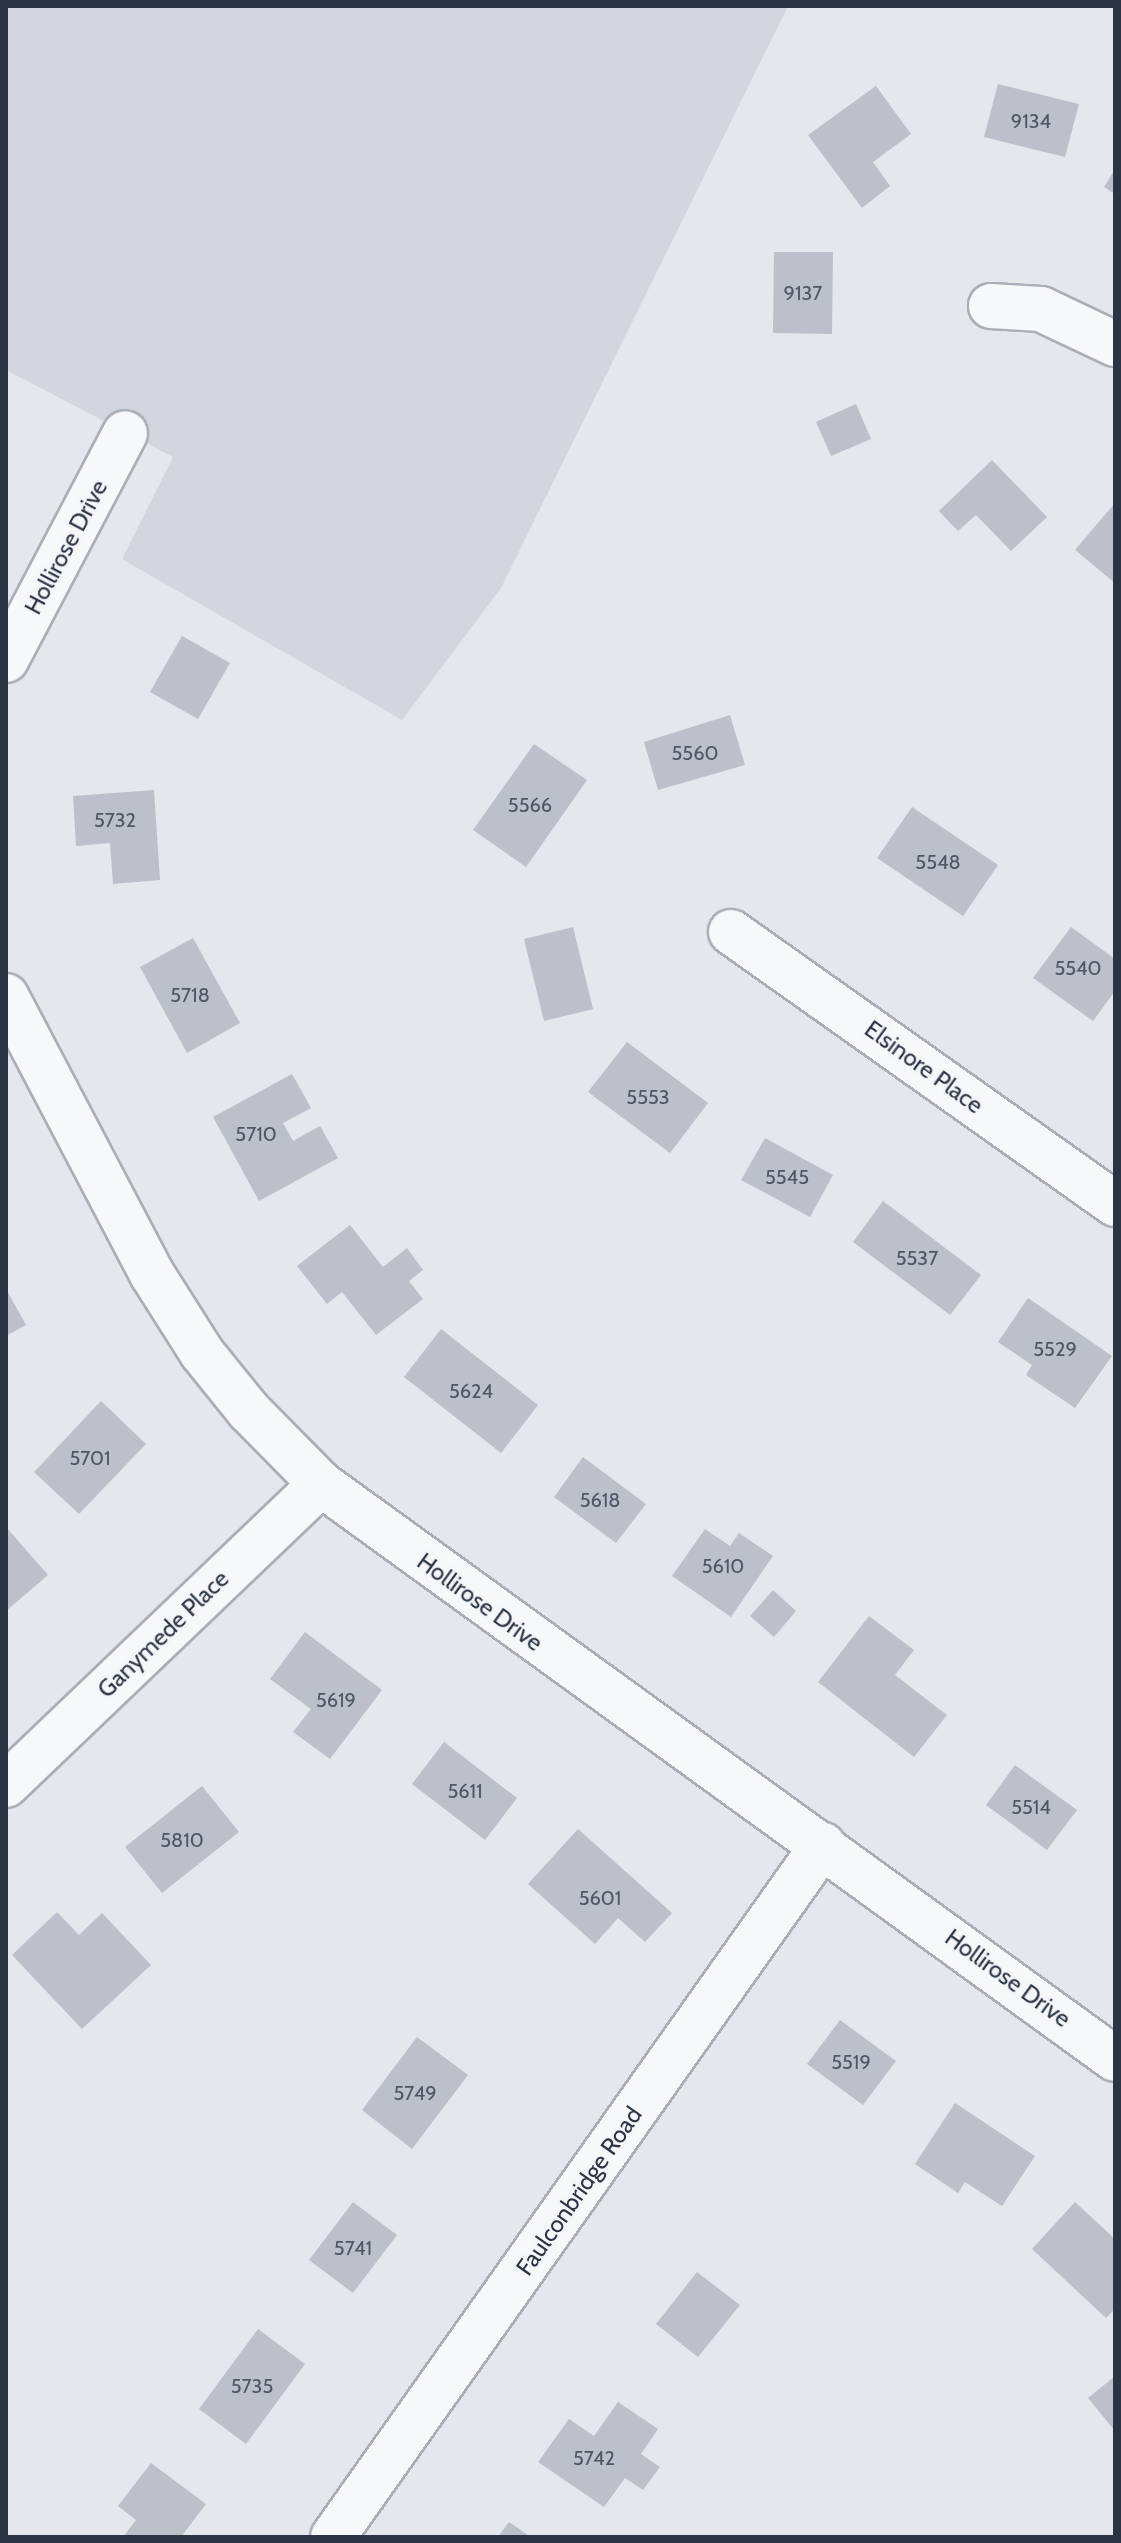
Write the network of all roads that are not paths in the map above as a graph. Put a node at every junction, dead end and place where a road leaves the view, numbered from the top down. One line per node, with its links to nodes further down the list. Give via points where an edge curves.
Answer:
1 (991, 306): 2 (street, via 1041,309)
2 (1115, 344)
3 (125, 433): 4 (street, Hollirose Drive)
4 (6, 660)
5 (731, 932): 7 (street, Elsinore Place)
6 (6, 996): 8 (street, Hollirose Drive, via 152,1274 202,1353 249,1411)
7 (1115, 1204)
8 (321, 1484): 9 (street, Ganymede Place); 10 (street, Hollirose Drive)
9 (6, 1785)
10 (823, 1845): 11 (street, Hollirose Drive); 12 (street, Faulconbridge Road)
11 (1115, 2059)
12 (333, 2537)

